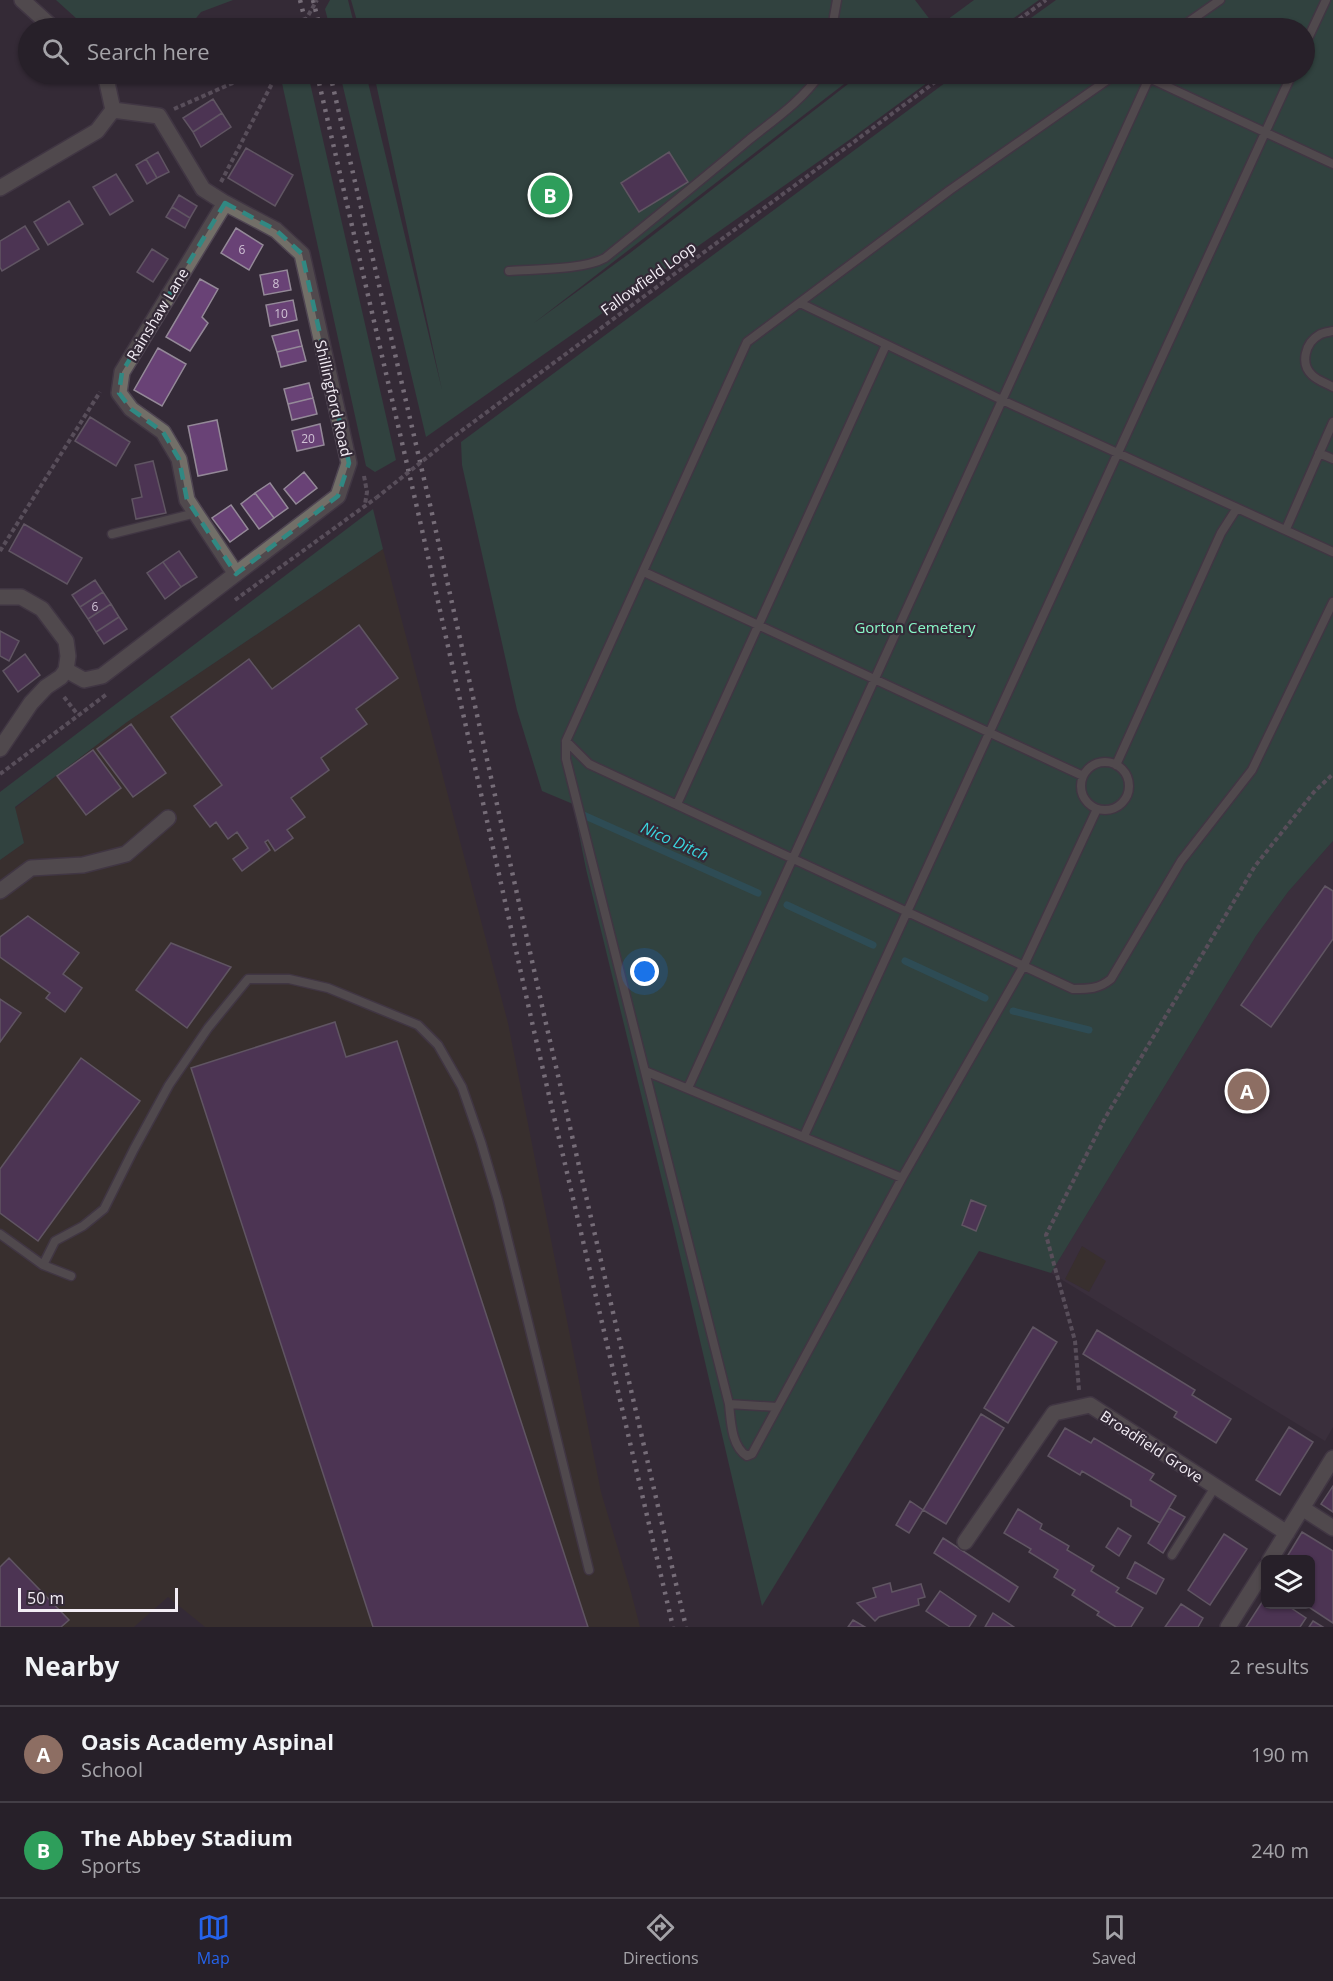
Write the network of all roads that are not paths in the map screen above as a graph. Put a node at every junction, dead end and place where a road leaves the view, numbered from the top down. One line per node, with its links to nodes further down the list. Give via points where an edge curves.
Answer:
1 (22, 0): 5 (street)
2 (837, 0): 6 (lane)
3 (1220, 0): 7 (lane)
4 (1326, 0): 8 (lane)
5 (41, 18)
6 (834, 18)
7 (1194, 18)
8 (1315, 25)
9 (105, 84): 15 (street)
10 (812, 84): 20 (lane, via 699,183 605,258)
11 (1102, 84): 21 (lane, via 950,190)
12 (1146, 84): 25 (lane)
13 (1166, 84): 16 (lane)
14 (1287, 84): 16 (lane)
15 (113, 110): 18 (street, via 97,131); 19 (street, Shillingford Road, via 159,116 203,189)
16 (1265, 133): 17 (lane); 27 (lane)
17 (1333, 164)
18 (0, 188)
19 (219, 200): 31 (street, Rainshaw Lane, via 122,372 119,393 131,409 163,432 179,459 187,500); 36 (street, Shillingford Road, via 276,230 302,254 349,463 338,496)
20 (510, 272)
21 (800, 303): 23 (lane); 35 (lane, via 747,342)
22 (1333, 331): 24 (lane, via 1320,334 1312,342 1305,364 1311,374)
23 (886, 345): 25 (lane); 39 (lane)
24 (1333, 387)
25 (1002, 399): 27 (lane); 41 (lane)
26 (1333, 422): 28 (lane)
27 (1119, 453): 30 (lane); 42 (lane)
28 (1318, 453): 29 (lane); 32 (lane)
29 (1333, 459)
30 (1237, 508): 32 (lane); 45 (lane, via 1221,533)
31 (196, 513): 33 (lane); 36 (street)
32 (1286, 529): 34 (lane)
33 (112, 534)
34 (1333, 552)
35 (644, 572): 39 (lane); 43 (lane)
36 (236, 574): 40 (street, Shillingford Road, via 102,676 84,680)
37 (0, 597): 40 (street, via 21,597 42,609 66,640)
38 (1333, 602): 53 (lane, via 1252,770 1181,861 1111,979 1102,987 1073,989)
39 (758, 627): 41 (lane); 47 (lane)
40 (66, 670): 44 (street, via 31,703)
41 (874, 679): 42 (lane); 50 (lane)
42 (990, 734): 46 (lane); 52 (lane)
43 (566, 741): 47 (lane, via 589,765); 54 (lane, via 566,759)
44 (0, 749)
45 (1116, 765): 46 (lane, via 1101,762 1087,769); 48 (lane, via 1127,777 1125,800 1112,809)
46 (1083, 776): 48 (lane, via 1081,792)
47 (676, 804): 50 (lane)
48 (1096, 809): 53 (lane)
49 (168, 818): 51 (street, via 126,854 83,865 31,868)
50 (791, 858): 52 (lane); 55 (lane)
51 (0, 891)
52 (907, 910): 53 (lane); 56 (lane)
53 (1024, 965): 57 (lane)
54 (645, 1071): 55 (lane); 61 (lane)
55 (688, 1088): 56 (lane)
56 (804, 1136): 57 (lane)
57 (902, 1178): 62 (lane)
58 (0, 1234): 59 (lane)
59 (43, 1265): 60 (lane); 71 (lane, via 55,1241 104,1209 169,1085 208,1028 248,980 289,979 328,988 418,1025 438,1045 462,1087 481,1142)
60 (71, 1276)
61 (729, 1404): 62 (lane); 62 (lane, via 735,1441 747,1456 752,1455)
62 (777, 1407)
63 (1333, 1458): 65 (street)
64 (1215, 1486): 67 (street, Broadfield Grove); 68 (street, Broadfield Grove, via 1090,1405 1080,1407 1054,1413); 69 (lane)
65 (1302, 1508): 66 (street); 67 (street)
66 (1333, 1528)
67 (1287, 1533): 70 (street)
68 (965, 1542)
69 (1172, 1555)
70 (1273, 1555)
71 (589, 1570)
72 (1261, 1575): 73 (street)
73 (1228, 1627)

